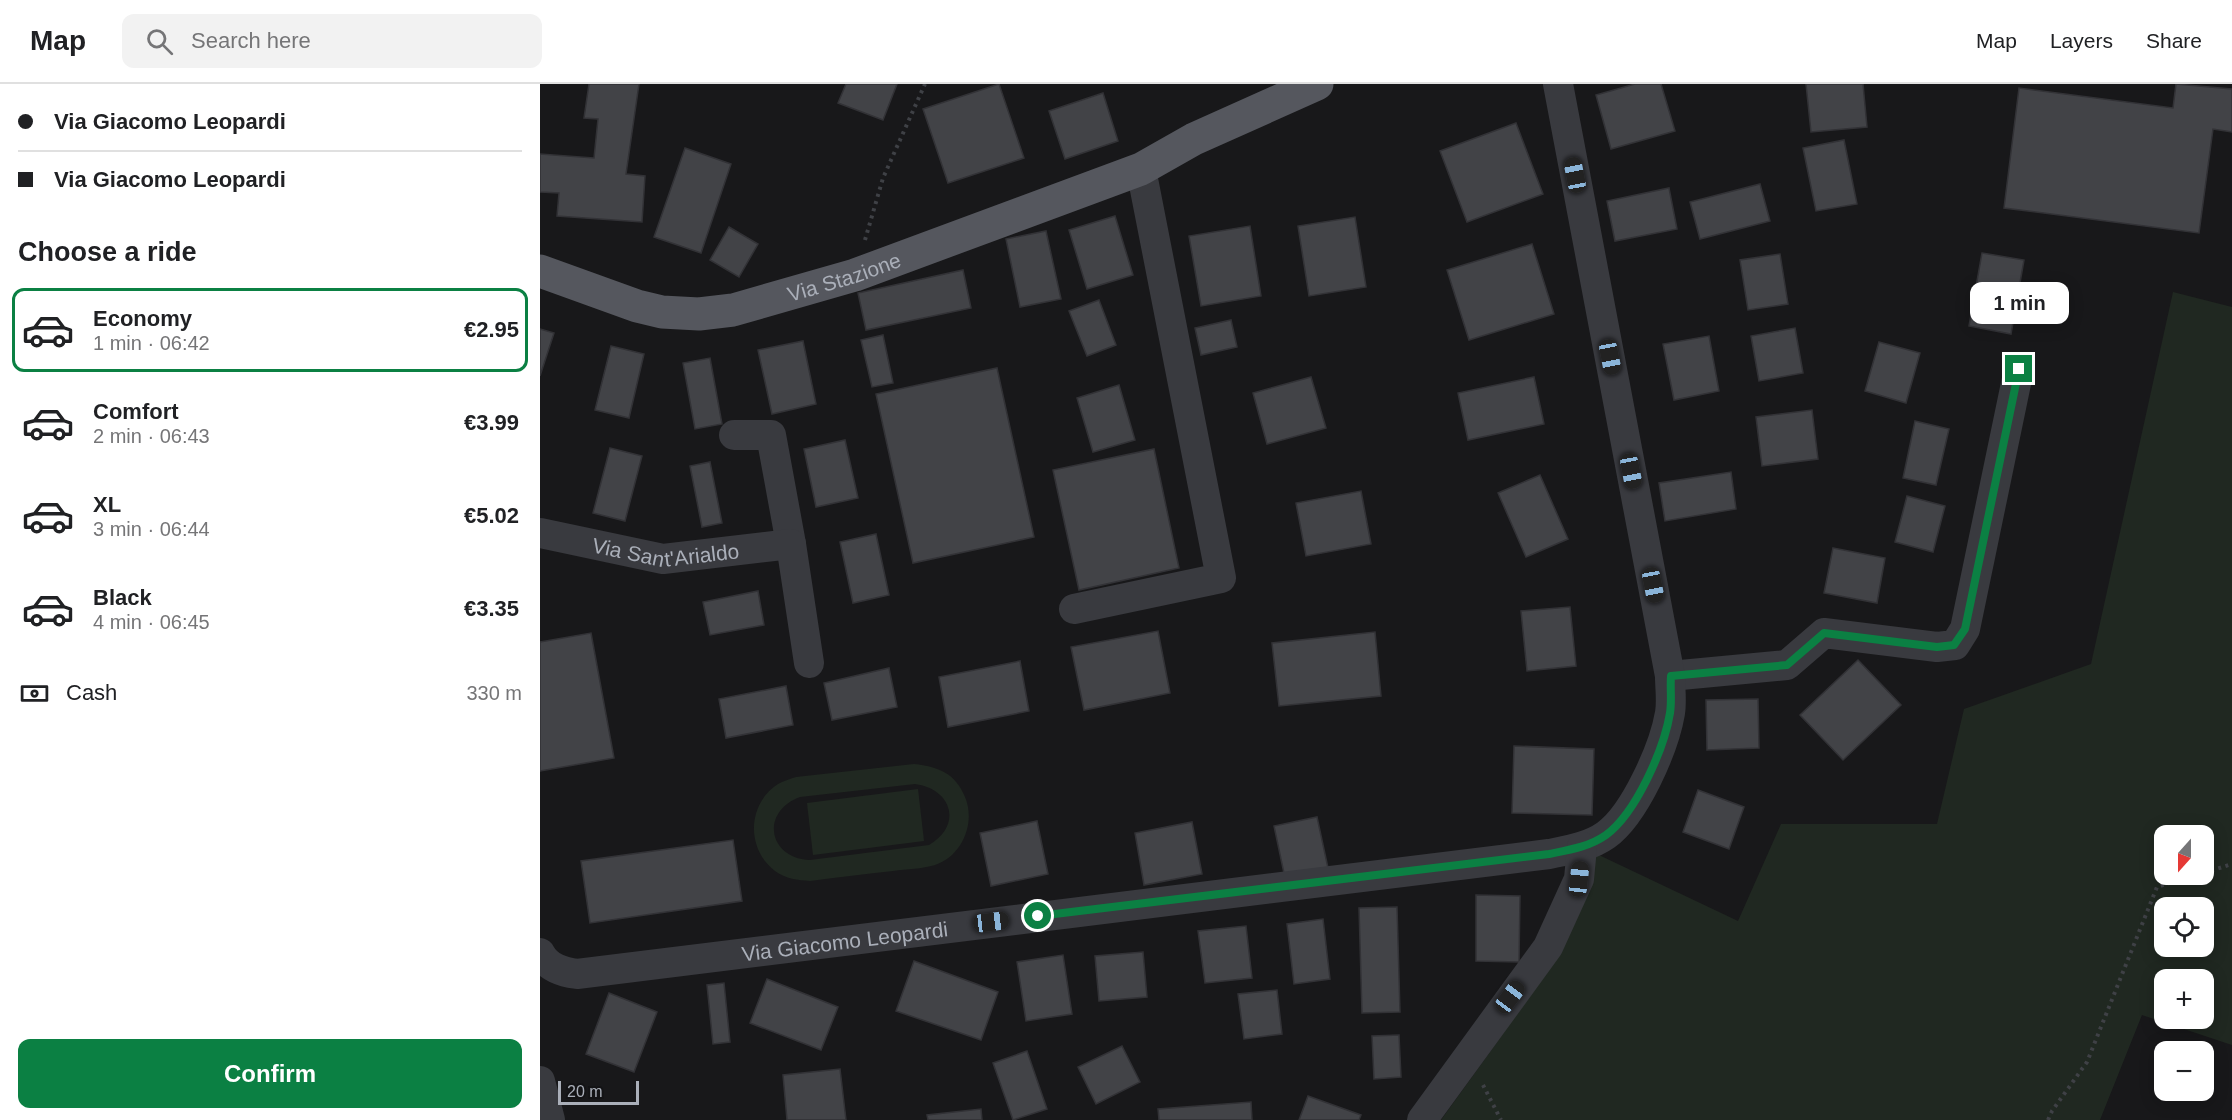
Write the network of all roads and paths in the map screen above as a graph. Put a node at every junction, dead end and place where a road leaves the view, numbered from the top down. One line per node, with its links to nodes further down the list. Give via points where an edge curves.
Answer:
1 (925, 84): 6 (path, via 883,178)
2 (1317, 84): 4 (main road, Via Stazione, via 1194,139)
3 (1557, 84): 13 (street, Via Giacomo Leopardi)
4 (1141, 169): 6 (main road, Via Stazione); 11 (street, via 1221,578)
5 (540, 271): 6 (main road, Via Stazione, via 637,306 699,314 733,310)
6 (855, 275)
7 (2019, 369): 13 (street, via 1965,629 1954,645 1937,647 1824,633 1787,665)
8 (734, 435): 10 (street, via 771,435)
9 (540, 533): 10 (street, Via Sant'Arialdo, via 663,559)
10 (791, 544): 12 (street)
11 (1074, 609)
12 (809, 663)
13 (1671, 676): 14 (street, Via Giacomo Leopardi, via 1670,713 1648,780 1607,834)
14 (1582, 847): 18 (street, Via Giacomo Leopardi, via 577,974 560,971); 21 (street, via 1579,879 1548,946)
15 (2232, 864): 16 (path)
16 (2214, 870)
17 (2163, 885): 22 (path, via 2157,887 2086,1062)
18 (540, 953)
19 (540, 1081): 20 (street)
20 (550, 1120)
21 (1422, 1120)
22 (2048, 1120)

